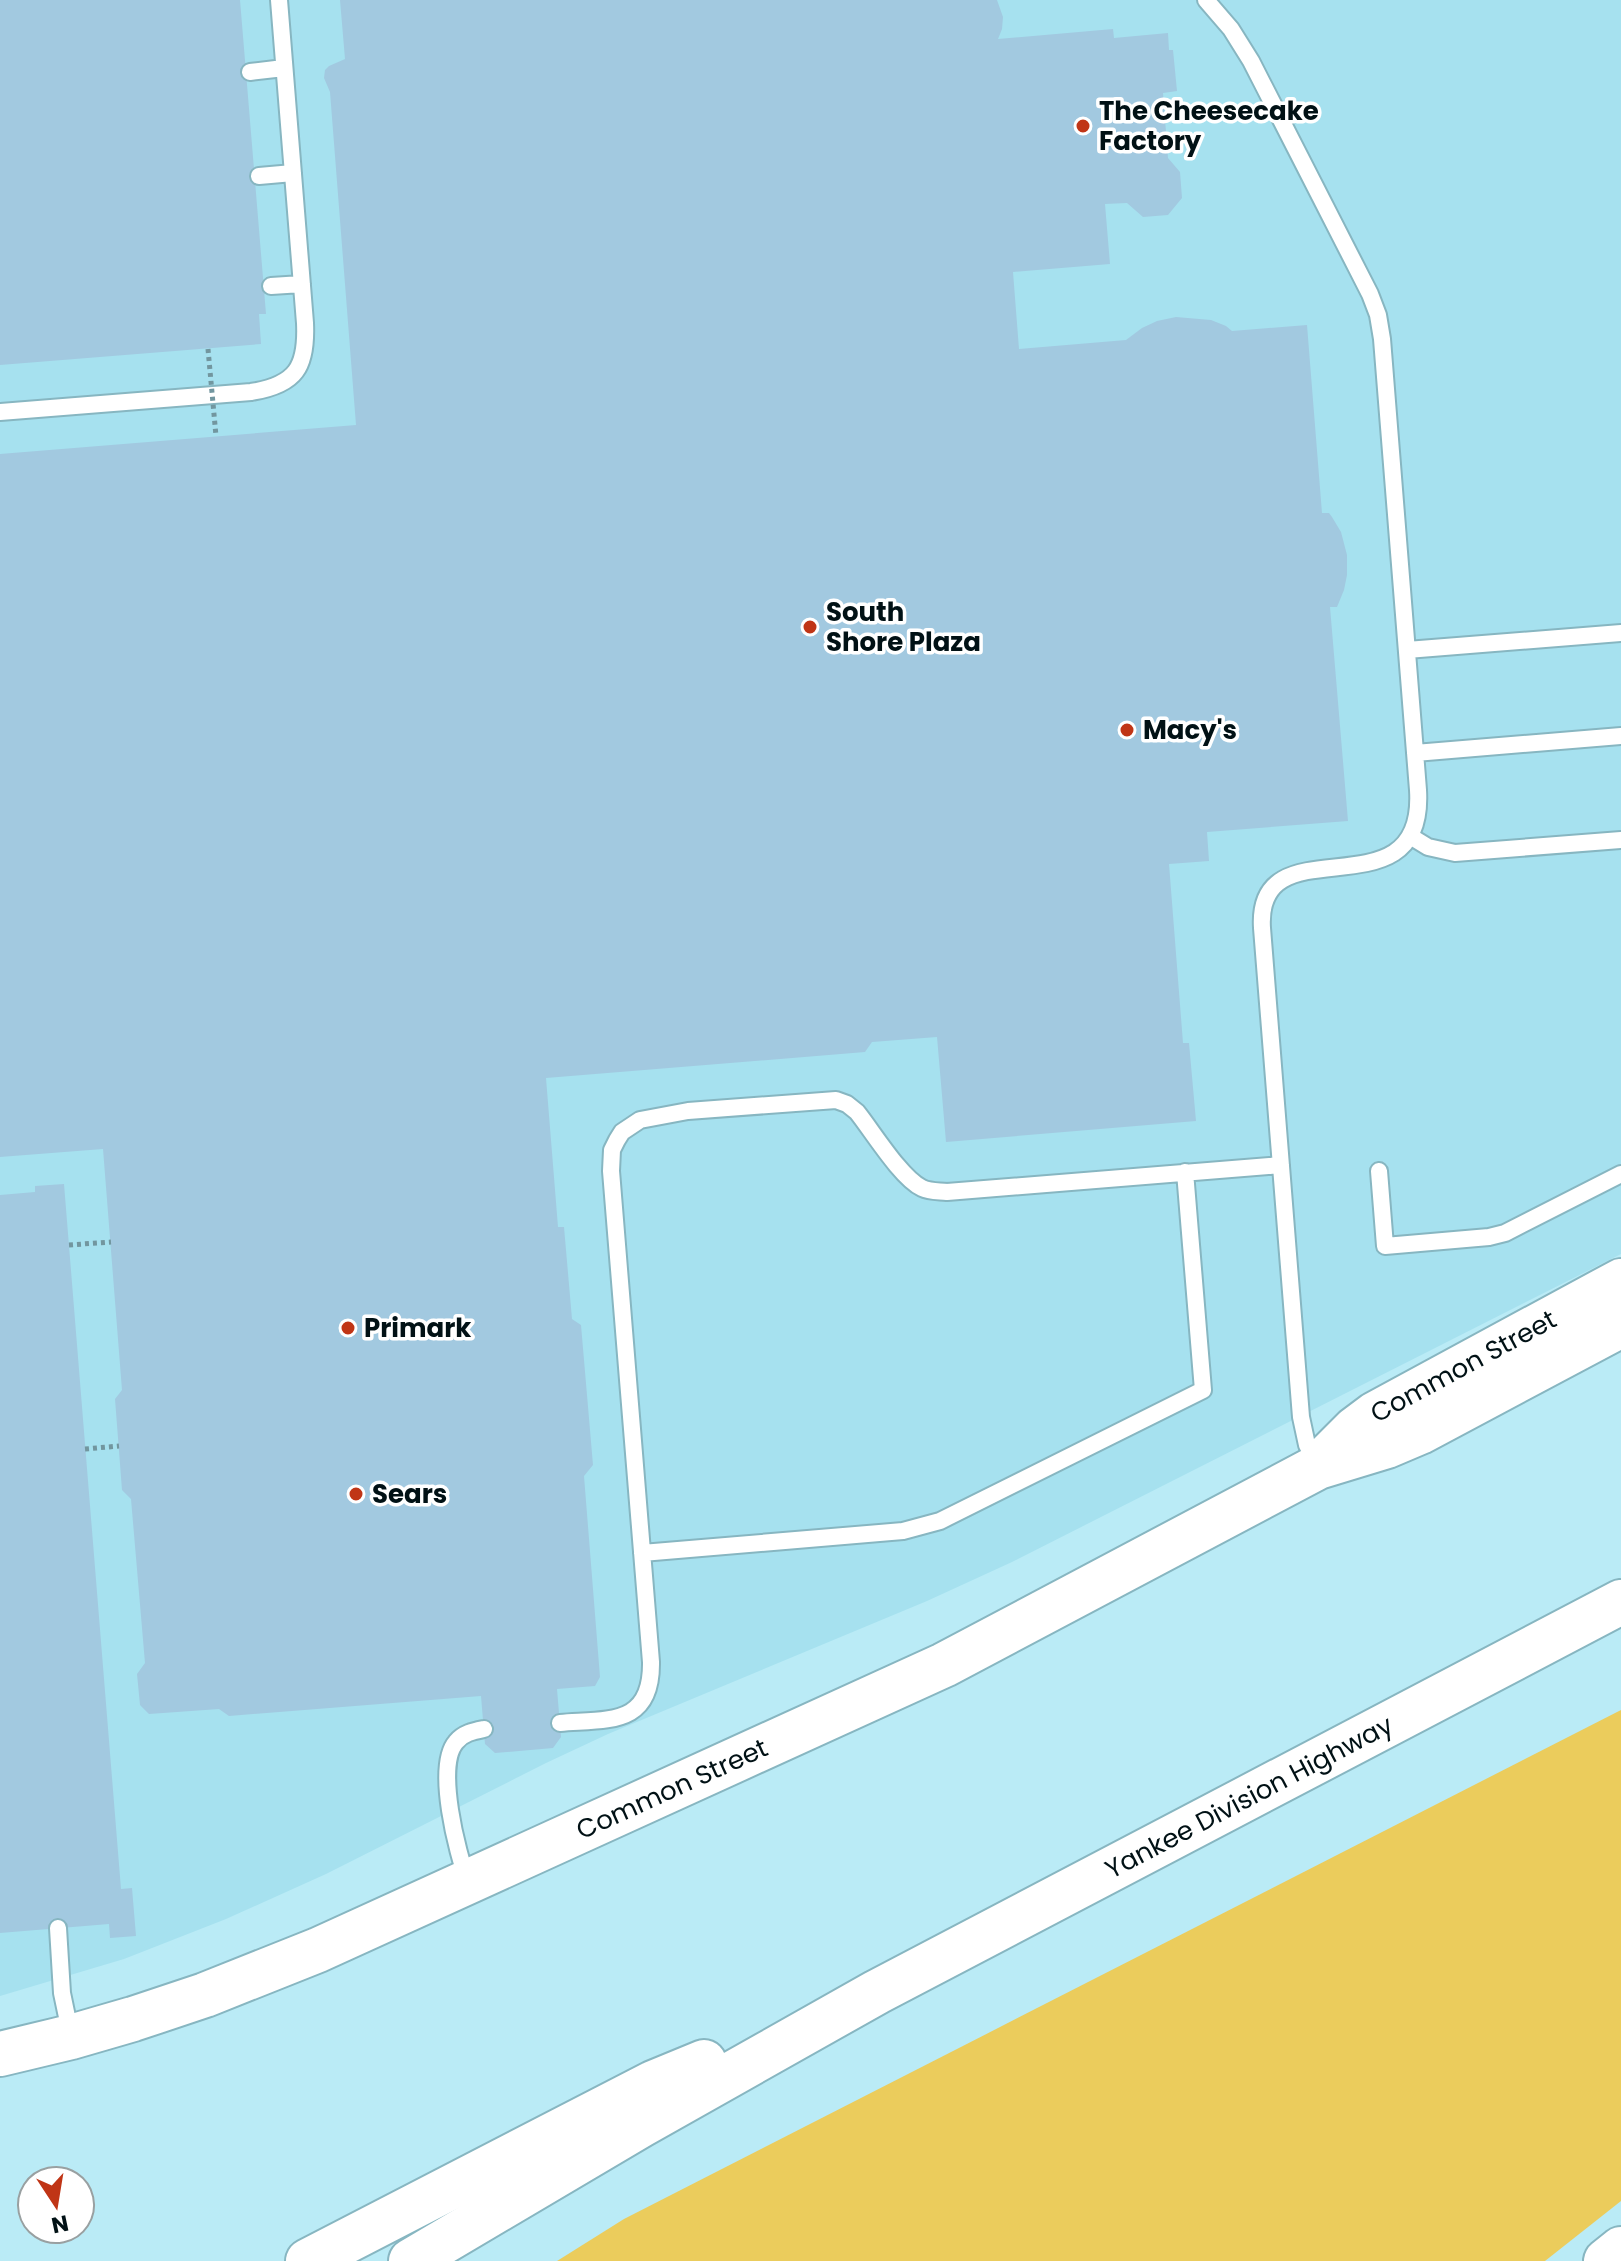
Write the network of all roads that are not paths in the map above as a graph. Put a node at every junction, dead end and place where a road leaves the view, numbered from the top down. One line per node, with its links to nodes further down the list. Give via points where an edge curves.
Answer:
1 (279, 0): 3 (lane)
2 (1206, 0): 11 (lane, via 1251,61 1378,315)
3 (284, 68): 4 (lane); 5 (lane)
4 (250, 72)
5 (293, 173): 6 (lane); 7 (lane)
6 (259, 176)
7 (302, 284): 8 (lane); 9 (lane, via 304,354 290,379 273,387)
8 (271, 286)
9 (0, 412)
10 (1621, 633): 11 (lane)
11 (1407, 650): 13 (lane)
12 (1621, 736): 13 (lane)
13 (1415, 753): 14 (lane, via 1418,810)
14 (1410, 836): 15 (lane, via 1455,853); 16 (lane, via 1392,855 1372,863 1290,875 1275,885 1262,909)
15 (1621, 840)
16 (1281, 1165): 18 (lane); 22 (lane, via 1301,1417)
17 (1379, 1171): 19 (lane, via 1385,1246 1505,1233)
18 (1185, 1172): 23 (lane, via 1203,1390 926,1526); 23 (lane, via 932,1191 910,1180 857,1112 836,1100 676,1112 630,1126 612,1150 611,1171)
19 (1621, 1174)
20 (1621, 1281): 22 (main road, Common Street, via 1375,1414)
21 (1621, 1325): 22 (main road, Common Street, via 1420,1432)
22 (1318, 1467): 27 (main road, Common Street, via 944,1665)
23 (642, 1553): 25 (lane, via 651,1662 647,1695 620,1717)
24 (1621, 1602): 29 (main road, Yankee Division Highway)
25 (560, 1723)
26 (484, 1729): 27 (lane, via 456,1742 448,1765 454,1832)
27 (468, 1882): 30 (main road, Common Street, via 246,1979)
28 (58, 1928): 30 (lane)
29 (877, 1992): 33 (main road, via 653,2083); 34 (main road)
30 (71, 2037): 31 (main road, Common Street)
31 (0, 2054)
32 (1621, 2249): 35 (main road)
33 (308, 2261)
34 (411, 2261)
35 (1606, 2261)

